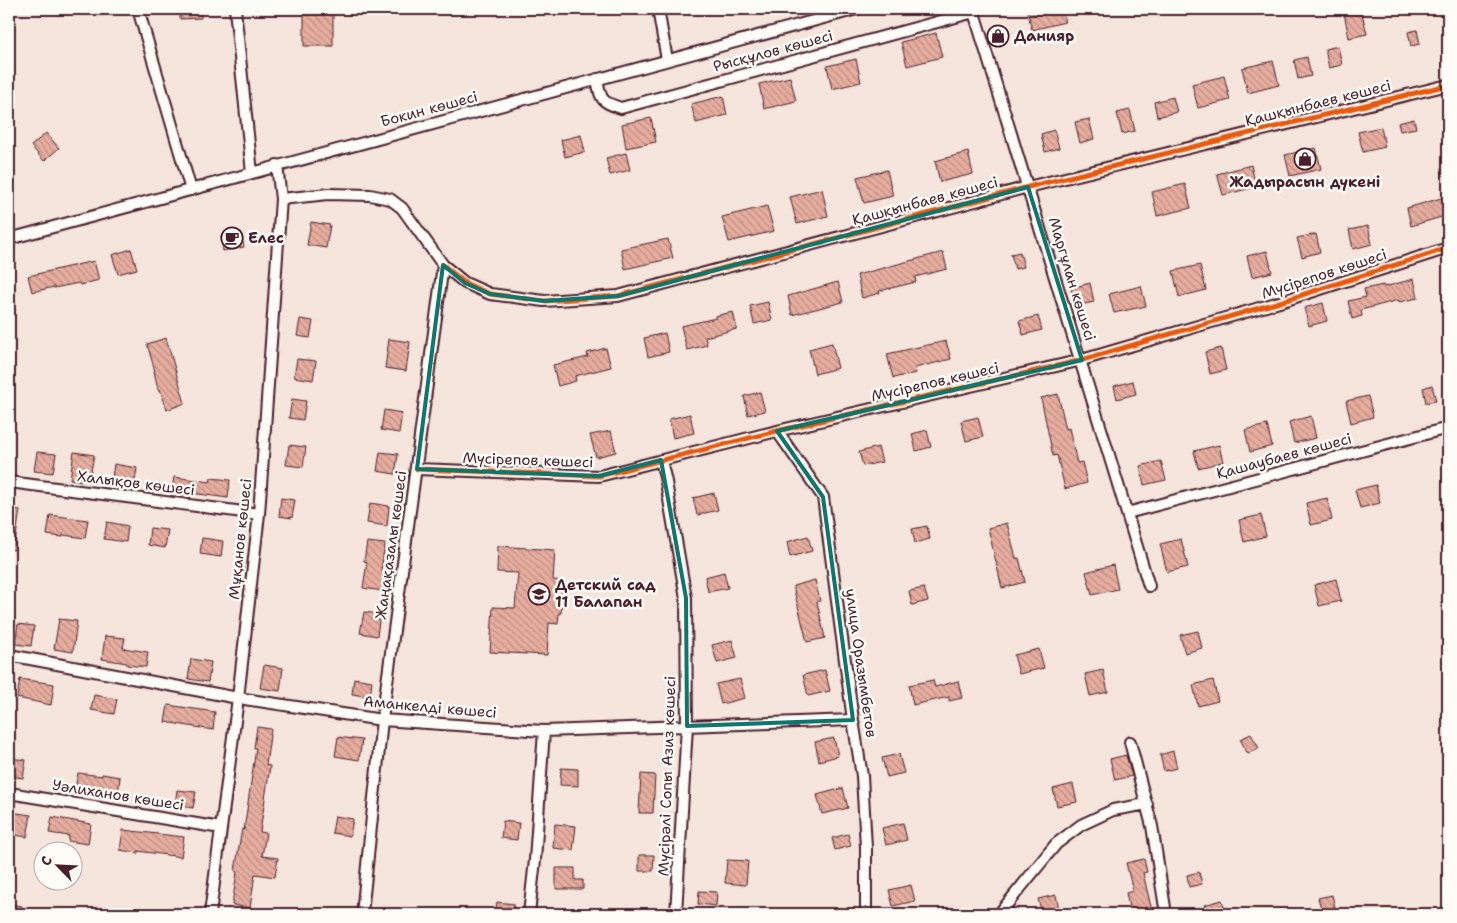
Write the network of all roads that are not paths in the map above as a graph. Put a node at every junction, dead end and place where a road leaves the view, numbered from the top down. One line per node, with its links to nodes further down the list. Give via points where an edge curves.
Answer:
1 (138, 9): 12 (street)
2 (235, 9): 10 (street)
3 (658, 9): 6 (street)
4 (857, 9): 6 (street, Бокин көшесі)
5 (974, 10): 7 (street, Рысқұлов көшесі, via 621,108 607,104 601,97); 11 (street, Маргұлан көшесі)
6 (667, 60): 7 (street, Бокин көшесі)
7 (597, 79): 9 (street, Бокин көшесі)
8 (1448, 84): 11 (street, Қашқынбаев көшесі)
9 (277, 165): 10 (street, Бокин көшесі); 13 (street, Мұқанов көшесі)
10 (252, 173): 12 (street, Бокин көшесі)
11 (1028, 187): 16 (street, Қашқынбаев көшесі, via 618,296 544,301 490,294 465,283); 17 (street, Маргұлан көшесі)
12 (191, 190): 14 (street, Бокин көшесі)
13 (281, 199): 16 (street, via 328,194 390,199 402,208); 24 (street, Мұқанов көшесі)
14 (9, 239)
15 (1448, 248): 17 (street, Мүсірепов көшесі)
16 (444, 265): 21 (street, Жаңақазалы көшесі)
17 (1082, 360): 19 (street, Мүсірепов көшесі); 23 (street, Маргұлан көшесі)
18 (1448, 428): 23 (street, Қашаубаев көшесі)
19 (777, 432): 20 (street, Мүсірепов көшесі); 29 (street, улица Оразымбетов, via 823,496)
20 (661, 460): 21 (street, Мүсірепов көшесі, via 599,476); 30 (street, Мүсірәлі Сопы Азиз көшесі, via 686,598)
21 (417, 469): 28 (street, Жаңақазалы көшесі)
22 (9, 482): 24 (street, Халықов көшесі)
23 (1127, 513): 25 (street, Маргұлан көшесі)
24 (259, 514): 27 (street, Мұқанов көшесі)
25 (1149, 586)
26 (9, 655): 27 (street, Аманкелді көшесі)
27 (238, 698): 28 (street, Аманкелді көшесі); 35 (street, Мұқанов көшесі)
28 (382, 720): 31 (street, Аманкелді көшесі); 37 (street, Жаңақазалы көшесі)
29 (853, 720): 30 (street, Аманкелді көшесі); 40 (street, улица Оразымбетов, via 862,776)
30 (687, 726): 31 (street, Аманкелді көшесі); 39 (street, Мүсірәлі Сопы Азиз көшесі)
31 (544, 731): 38 (street)
32 (1130, 742): 34 (street)
33 (9, 793): 35 (street, Уәлиханов көшесі)
34 (1147, 804): 41 (street, via 1113,810 1080,825 1056,844); 42 (street)
35 (222, 828): 36 (street, Мұқанов көшесі)
36 (210, 914)
37 (362, 914)
38 (529, 914)
39 (676, 914)
40 (866, 914)
41 (999, 914)
42 (1166, 914)

